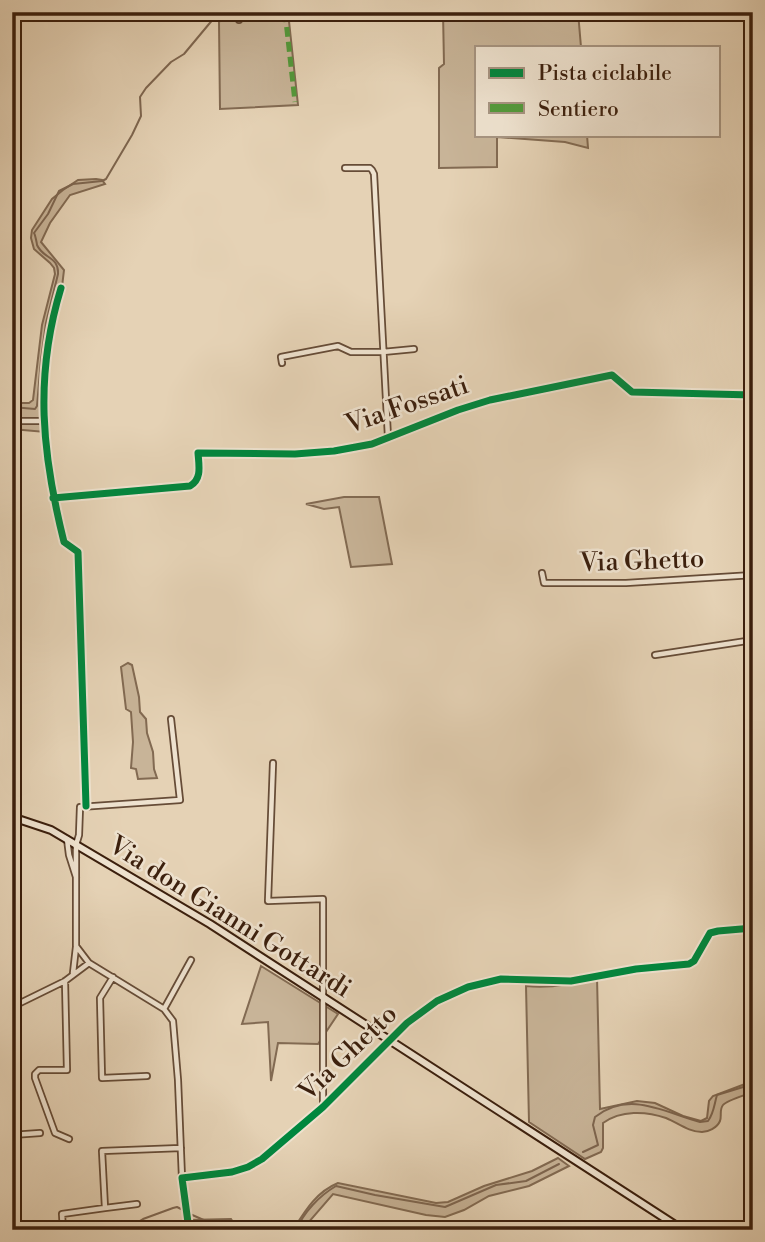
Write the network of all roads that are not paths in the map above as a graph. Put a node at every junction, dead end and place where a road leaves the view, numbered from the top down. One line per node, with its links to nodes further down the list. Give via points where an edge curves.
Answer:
1 (239, 12): 2 (street)
2 (239, 20)
3 (345, 168): 6 (street, Via Fossati, via 370,168 374,174)
4 (61, 288): 10 (street, via 46,360)
5 (414, 349): 6 (street, Via Fossati)
6 (383, 352): 7 (street, Via Fossati, via 351,352 338,346 281,357); 11 (street, Via Fossati)
7 (282, 363)
8 (753, 395): 11 (street, Via Fossati, via 632,392 612,375 490,400)
9 (12, 421): 10 (street)
10 (44, 421): 12 (street)
11 (388, 437): 12 (street, Via Fossati, via 334,451 198,453 199,477 190,486)
12 (53, 498): 19 (street, via 64,542 78,552)
13 (542, 573): 14 (street, Via Ghetto, via 544,583)
14 (753, 575)
15 (753, 640): 16 (street)
16 (655, 655)
17 (171, 719): 19 (street, via 180,800)
18 (273, 763): 31 (street, Via Ghetto, via 268,901 323,899)
19 (86, 806): 22 (street, via 79,807)
20 (12, 817): 21 (main road, Via don Gianni Gottardi)
21 (67, 839): 22 (main road, Via don Gianni Gottardi); 23 (street)
22 (76, 845): 23 (street); 31 (main road, Via don Gianni Gottardi)
23 (77, 881): 25 (street)
24 (753, 928): 34 (street, Via Ghetto, via 710,933 689,964 571,981 501,979 468,987 437,1001)
25 (76, 946): 27 (street); 28 (street)
26 (191, 960): 33 (street)
27 (89, 963): 28 (street); 29 (street)
28 (73, 975): 30 (street)
29 (113, 977): 33 (street); 35 (street, via 100,998 102,1077)
30 (65, 981): 32 (street); 39 (street, via 67,1070 39,1070 35,1078 55,1133)
31 (323, 997): 34 (main road, Via don Gianni Gottardi); 36 (street, Via Ghetto)
32 (12, 1007)
33 (164, 1009): 40 (street, via 173,1021)
34 (390, 1040): 36 (street, Via Ghetto); 43 (main road, Via don Gianni Gottardi)
35 (147, 1076)
36 (323, 1107): 41 (street, Via Ghetto, via 248,1167)
37 (40, 1133): 38 (street)
38 (12, 1135)
39 (69, 1139)
40 (181, 1148): 41 (street); 44 (street, via 102,1151)
41 (182, 1178): 46 (street)
42 (137, 1204): 44 (street)
43 (645, 1206): 47 (main road, Via don Gianni Gottardi); 48 (main road, Via don Gianni Gottardi)
44 (105, 1208): 45 (street, via 62,1214)
45 (63, 1230)
46 (189, 1230)
47 (677, 1230)
48 (683, 1230)

